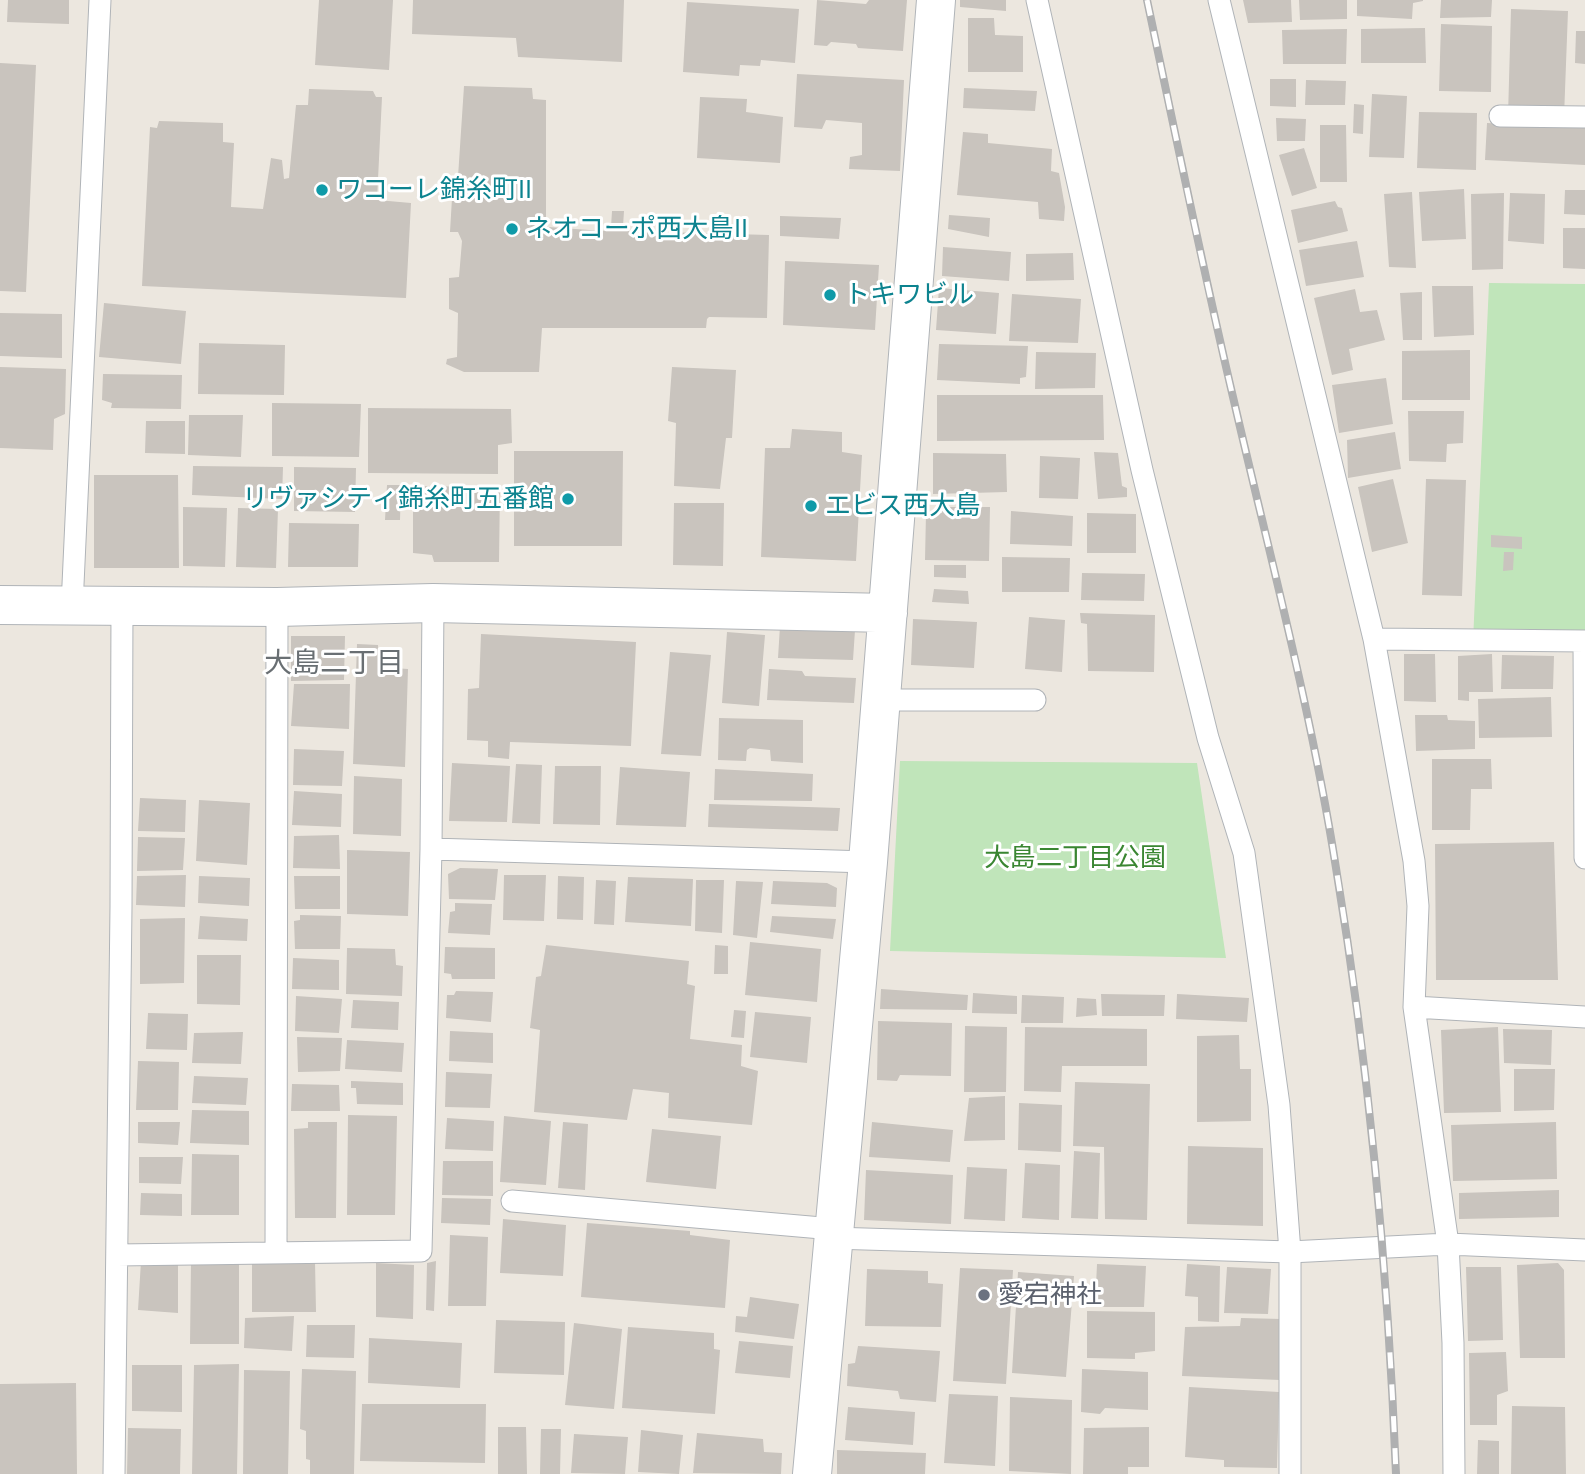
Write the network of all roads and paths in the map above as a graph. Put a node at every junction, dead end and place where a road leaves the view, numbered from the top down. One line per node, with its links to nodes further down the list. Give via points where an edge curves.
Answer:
1 (100, 0): 9 (lane)
2 (936, 0): 12 (street)
3 (1037, 0): 26 (lane, via 1142,470 1208,738 1244,853 1279,1105)
4 (1219, 0): 13 (lane)
5 (1500, 116): 6 (lane)
6 (1585, 117)
7 (433, 603): 11 (street); 12 (street); 17 (lane)
8 (0, 606): 9 (street)
9 (72, 606): 10 (street)
10 (122, 606): 11 (street); 28 (lane)
11 (277, 607): 27 (lane)
12 (888, 613): 15 (street)
13 (1374, 639): 14 (lane); 20 (lane, via 1414,861 1418,906)
14 (1584, 641): 18 (lane)
15 (880, 700): 16 (lane); 19 (street)
16 (1035, 700)
17 (431, 849): 19 (lane); 27 (lane, via 421,1251)
18 (1585, 858)
19 (868, 862): 23 (street)
20 (1414, 1007): 21 (lane); 24 (lane)
21 (1585, 1017)
22 (512, 1201): 23 (lane)
23 (832, 1233): 26 (lane); 30 (street)
24 (1448, 1244): 25 (lane); 26 (lane); 32 (lane)
25 (1585, 1250)
26 (1290, 1252): 31 (lane)
27 (276, 1253): 28 (lane)
28 (117, 1255): 29 (lane)
29 (114, 1474)
30 (812, 1474)
31 (1290, 1474)
32 (1454, 1474)

